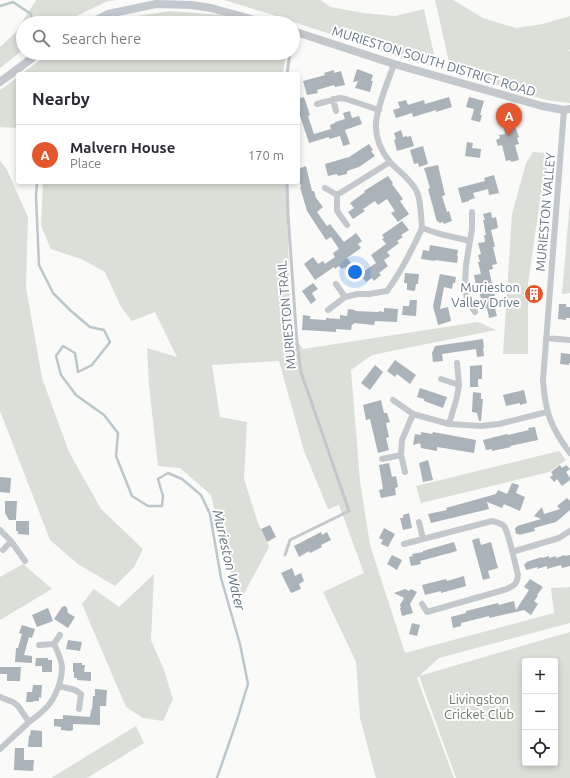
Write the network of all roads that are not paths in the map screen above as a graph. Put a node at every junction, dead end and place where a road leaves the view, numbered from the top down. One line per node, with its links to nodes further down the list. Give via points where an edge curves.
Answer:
1 (190, 3): 2 (street, via 156,4); 3 (street)
2 (104, 16)
3 (241, 16)
4 (300, 33): 7 (street, MURIESTON SOUTH DISTRICT ROAD)
5 (30, 60): 9 (street)
6 (289, 60): 8 (lane)
7 (394, 64): 12 (street, MURIESTON SOUTH DISTRICT ROAD, via 542,106); 13 (street)
8 (287, 72)
9 (0, 82)
10 (333, 99): 11 (street); 13 (street, via 346,99); 14 (street)
11 (317, 104)
12 (567, 109): 29 (street, MURIESTON VALLEY)
13 (379, 110): 15 (street, via 376,124 377,139)
14 (336, 111)
15 (390, 162): 18 (street); 21 (street, via 409,179 417,192)
16 (287, 184): 50 (lane, MURIESTON TRAIL, via 301,372 349,511 290,540)
17 (324, 188): 18 (street)
18 (337, 195): 20 (street, via 337,211)
19 (472, 212): 22 (street)
20 (347, 226)
21 (422, 228): 22 (street); 24 (street, via 396,278 386,291)
22 (470, 241): 25 (street, via 466,265)
23 (336, 284): 24 (street)
24 (345, 296): 27 (street)
25 (467, 300): 26 (street); 28 (street)
26 (455, 304)
27 (328, 310)
28 (475, 312)
29 (546, 338): 30 (street); 35 (street, MURIESTON VALLEY, via 543,380)
30 (570, 340)
31 (457, 363): 33 (street)
32 (441, 379): 33 (street)
33 (459, 385): 37 (street)
34 (393, 400): 36 (street)
35 (547, 412): 37 (street, via 499,424); 39 (street, MURIESTON VALLEY, via 560,440)
36 (413, 414): 37 (street); 38 (street, via 402,440)
37 (449, 424)
38 (401, 454): 40 (street); 41 (street)
39 (570, 454)
40 (382, 459)
41 (406, 472)
42 (419, 522): 45 (street)
43 (0, 530): 46 (street)
44 (570, 531): 49 (street, via 559,538)
45 (423, 539): 47 (street); 49 (street, via 492,521 503,525)
46 (11, 541): 48 (street); 51 (street)
47 (404, 544)
48 (3, 550)
49 (512, 552): 52 (street, via 518,575 514,586 427,612)
50 (284, 555)
51 (25, 561)
52 (422, 604)
53 (60, 635): 54 (street)
54 (54, 644): 55 (street); 56 (street, via 62,668)
55 (39, 645)
56 (58, 686): 58 (street, via 81,694); 59 (street, via 46,708)
57 (0, 697): 59 (street, via 18,706)
58 (79, 709)
59 (29, 722): 60 (street)
60 (1, 747)

